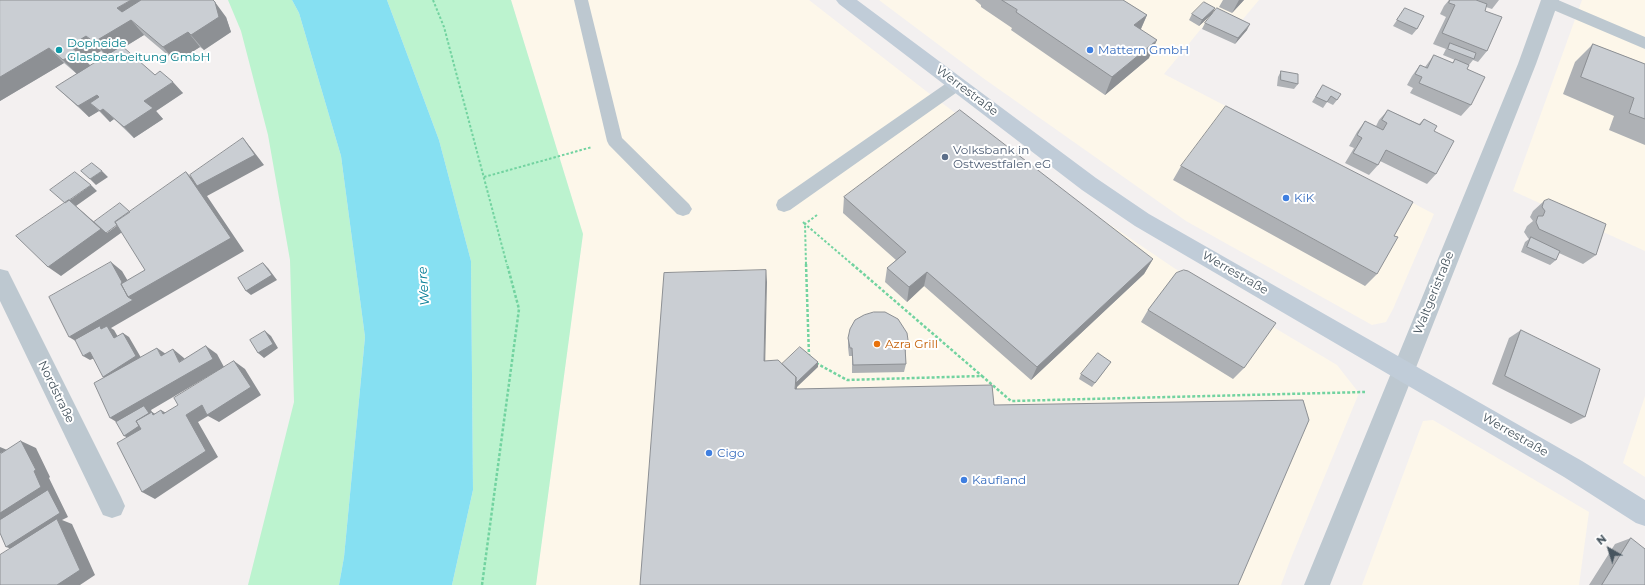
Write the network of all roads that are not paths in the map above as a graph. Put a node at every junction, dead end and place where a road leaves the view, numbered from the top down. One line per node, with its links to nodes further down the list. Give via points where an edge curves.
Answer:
1 (581, 0): 7 (lane, via 615,141)
2 (845, 0): 5 (main road, Werrestraße)
3 (1550, 1): 4 (lane); 9 (street, Waltgeristraße, via 1527,64)
4 (1645, 43)
5 (957, 84): 6 (lane); 9 (main road, Werrestraße, via 1089,184 1142,220)
6 (784, 205)
7 (683, 209)
8 (0, 278): 10 (street, Nordstraße)
9 (1398, 381): 11 (main road, Werrestraße, via 1573,469); 12 (street, Waltgeristraße)
10 (112, 506)
11 (1645, 514)
12 (1317, 585)

